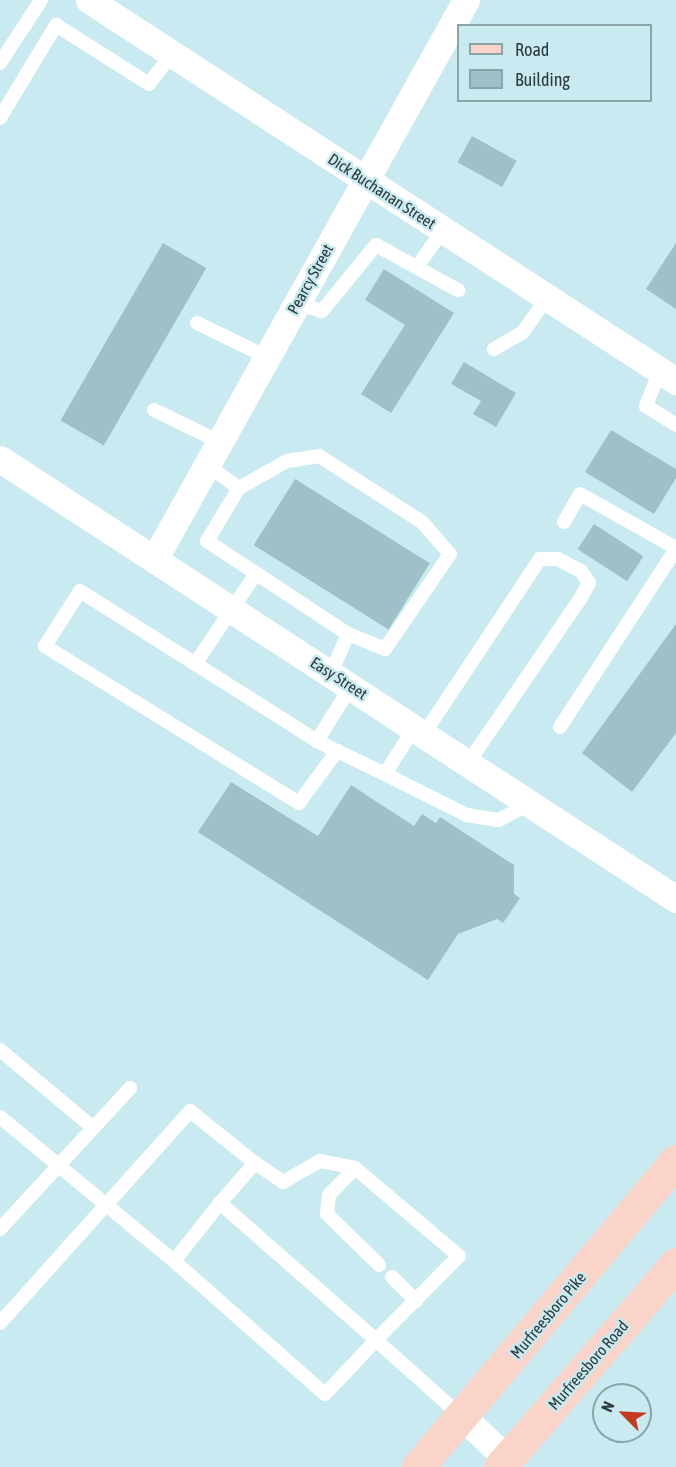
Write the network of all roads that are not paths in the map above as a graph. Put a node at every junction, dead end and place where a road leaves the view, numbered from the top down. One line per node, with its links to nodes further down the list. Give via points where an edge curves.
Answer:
1 (41, 0): 5 (lane)
2 (89, 0): 4 (street, Dick Buchanan Street)
3 (466, 0): 7 (street, Pearcy Street)
4 (172, 54): 6 (lane, via 149,84 56,25); 7 (street, Dick Buchanan Street)
5 (0, 63)
6 (0, 118)
7 (365, 180): 8 (street, Dick Buchanan Street); 12 (street, Pearcy Street)
8 (443, 231): 9 (lane); 11 (street, Dick Buchanan Street)
9 (417, 267): 10 (lane); 12 (lane, via 376,245 322,311)
10 (458, 290)
11 (547, 297): 14 (lane, via 523,332); 16 (street, Dick Buchanan Street)
12 (297, 303): 15 (street, Pearcy Street)
13 (197, 323): 15 (lane)
14 (494, 349)
15 (267, 357): 19 (street, Pearcy Street)
16 (668, 376): 18 (lane, via 646,406)
17 (154, 410): 19 (lane)
18 (676, 424)
19 (213, 454): 21 (lane); 24 (street, Pearcy Street)
20 (0, 459): 24 (street, Easy Street)
21 (239, 488): 25 (lane, via 207,541); 27 (lane, via 287,461 319,456 422,522 450,554 385,649)
22 (564, 522): 23 (lane, via 580,494)
23 (676, 549): 30 (lane)
24 (155, 558): 26 (street, Easy Street)
25 (255, 575): 26 (lane); 27 (lane)
26 (230, 607): 28 (lane); 29 (street, Easy Street)
27 (348, 634): 29 (lane)
28 (195, 664): 32 (lane); 33 (lane, via 80,591 45,646 299,804)
29 (341, 680): 31 (street, Easy Street); 32 (lane)
30 (560, 727)
31 (419, 731): 34 (street, Easy Street); 34 (lane, via 540,559 558,559 581,571 589,583 580,599); 35 (lane)
32 (317, 741): 33 (lane)
33 (336, 751): 35 (lane)
34 (468, 763): 36 (street, Easy Street)
35 (385, 774): 36 (lane, via 467,814 499,820)
36 (530, 803): 37 (street, Easy Street)
37 (676, 899)
38 (0, 1050): 41 (lane)
39 (130, 1088): 41 (lane)
40 (0, 1117): 44 (lane)
41 (92, 1127): 44 (lane)
42 (676, 1161): 56 (main road, Murfreesboro Pike)
43 (255, 1163): 45 (lane, via 282,1182 320,1161); 46 (lane); 47 (lane, via 190,1111)
44 (56, 1165): 47 (lane); 48 (lane)
45 (355, 1168): 51 (lane, via 329,1195 327,1214); 53 (lane, via 459,1256)
46 (220, 1203): 49 (lane); 55 (lane)
47 (104, 1205): 49 (lane); 54 (lane)
48 (0, 1229)
49 (174, 1261): 55 (lane, via 325,1394)
50 (676, 1264): 57 (main road, Murfreesboro Road)
51 (379, 1265)
52 (392, 1277): 53 (lane)
53 (416, 1301): 55 (lane)
54 (0, 1323)
55 (376, 1340): 56 (lane)
56 (463, 1417): 57 (street); 58 (main road, Murfreesboro Pike)
57 (504, 1463)
58 (418, 1467)

